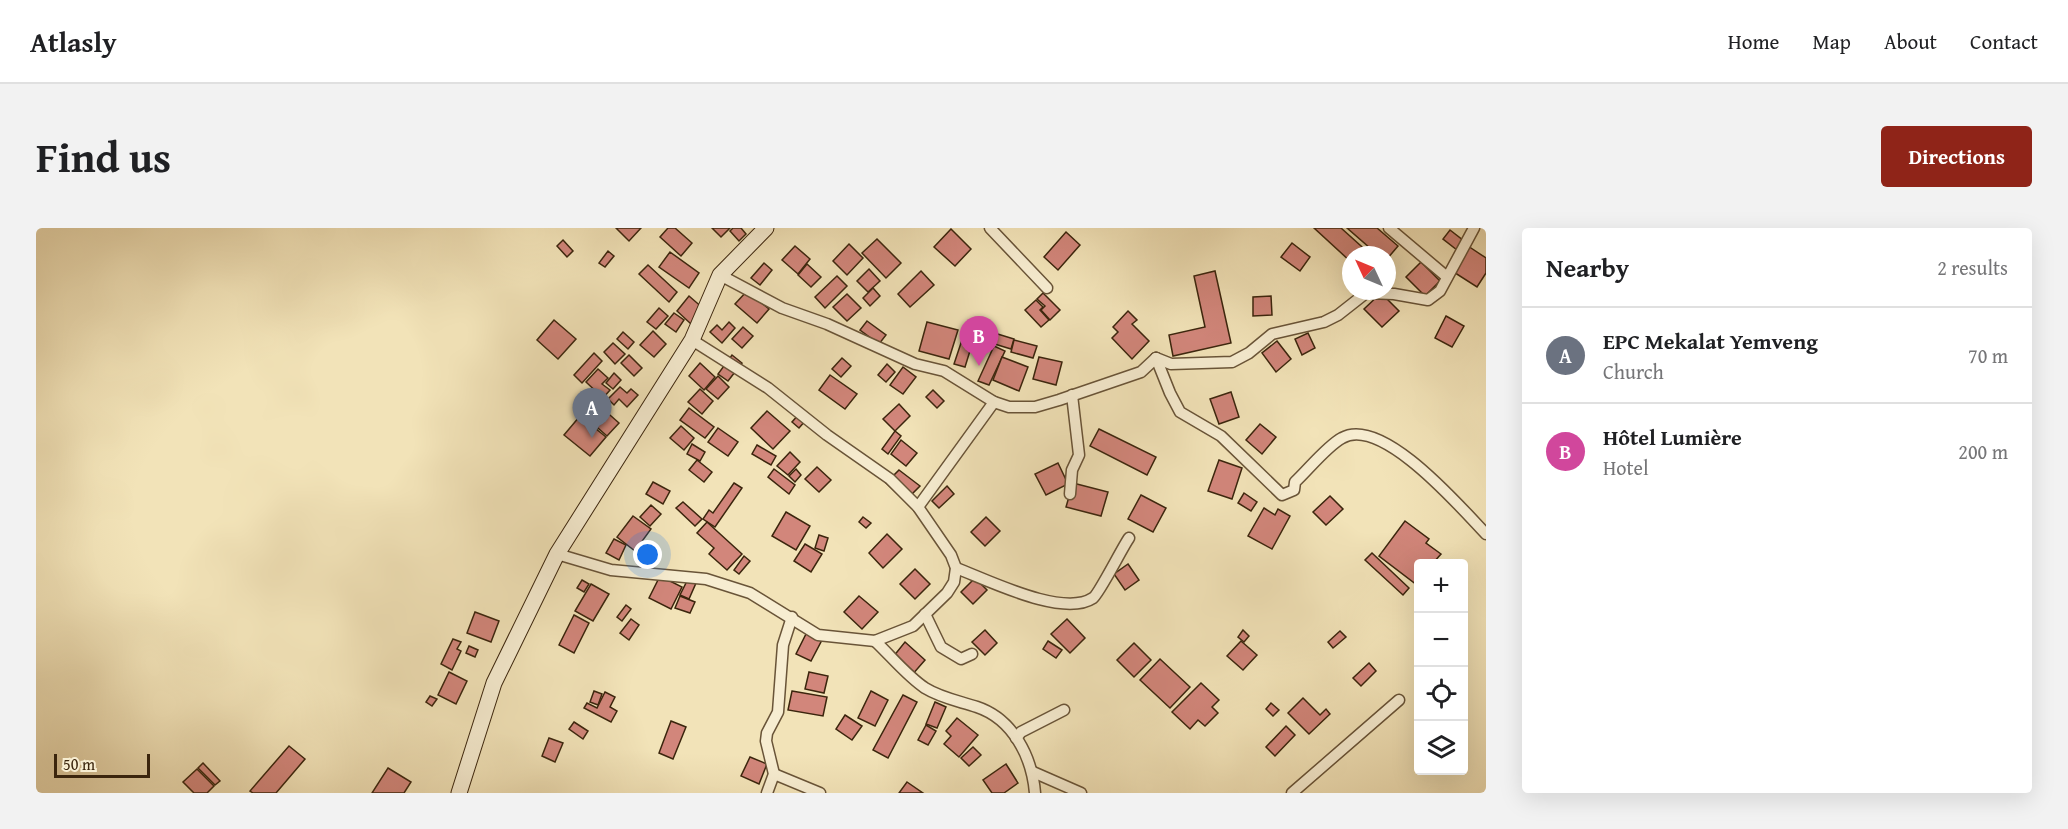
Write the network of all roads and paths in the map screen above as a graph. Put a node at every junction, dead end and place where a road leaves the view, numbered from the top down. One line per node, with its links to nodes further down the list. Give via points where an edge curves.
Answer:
1 (766, 228): 5 (main road)
2 (990, 228): 7 (street)
3 (1389, 228): 6 (street)
4 (1474, 228): 6 (street)
5 (720, 275): 8 (main road); 11 (street, via 782,308 915,364 944,371)
6 (1447, 277): 9 (street, via 1440,291 1428,300 1366,293 1338,315 1272,334 1232,362 1171,364)
7 (1047, 288)
8 (692, 340): 13 (street, via 768,388 890,479); 16 (main road)
9 (1156, 358): 10 (street, via 1141,372); 14 (street, via 1180,412 1221,436 1282,495 1294,490 1295,482 1342,438 1358,434 1375,437 1403,454)
10 (1072, 395): 11 (street, via 1035,407 1009,407); 12 (street, via 1079,455 1072,470)
11 (994, 402): 13 (street)
12 (1070, 494)
13 (918, 507): 17 (street)
14 (1486, 534)
15 (1129, 538): 17 (street, via 1095,597 1078,605 1040,600)
16 (557, 554): 19 (street, via 611,570 706,579 750,593); 27 (main road, via 494,683)
17 (956, 568): 18 (street, via 947,593)
18 (925, 614): 20 (street, via 913,626); 21 (street, via 941,647 961,659)
19 (792, 617): 20 (street, via 818,634); 26 (street, via 783,645 778,712 766,741)
20 (875, 641): 24 (street, via 924,687 947,699 979,708 1006,725)
21 (972, 654)
22 (1399, 700): 32 (street)
23 (1064, 710): 24 (street)
24 (1016, 738): 25 (street)
25 (1033, 772): 30 (street); 31 (street)
26 (774, 774): 28 (street); 29 (street)
27 (459, 793)
28 (767, 793)
29 (820, 793)
30 (1035, 793)
31 (1082, 793)
32 (1292, 793)

